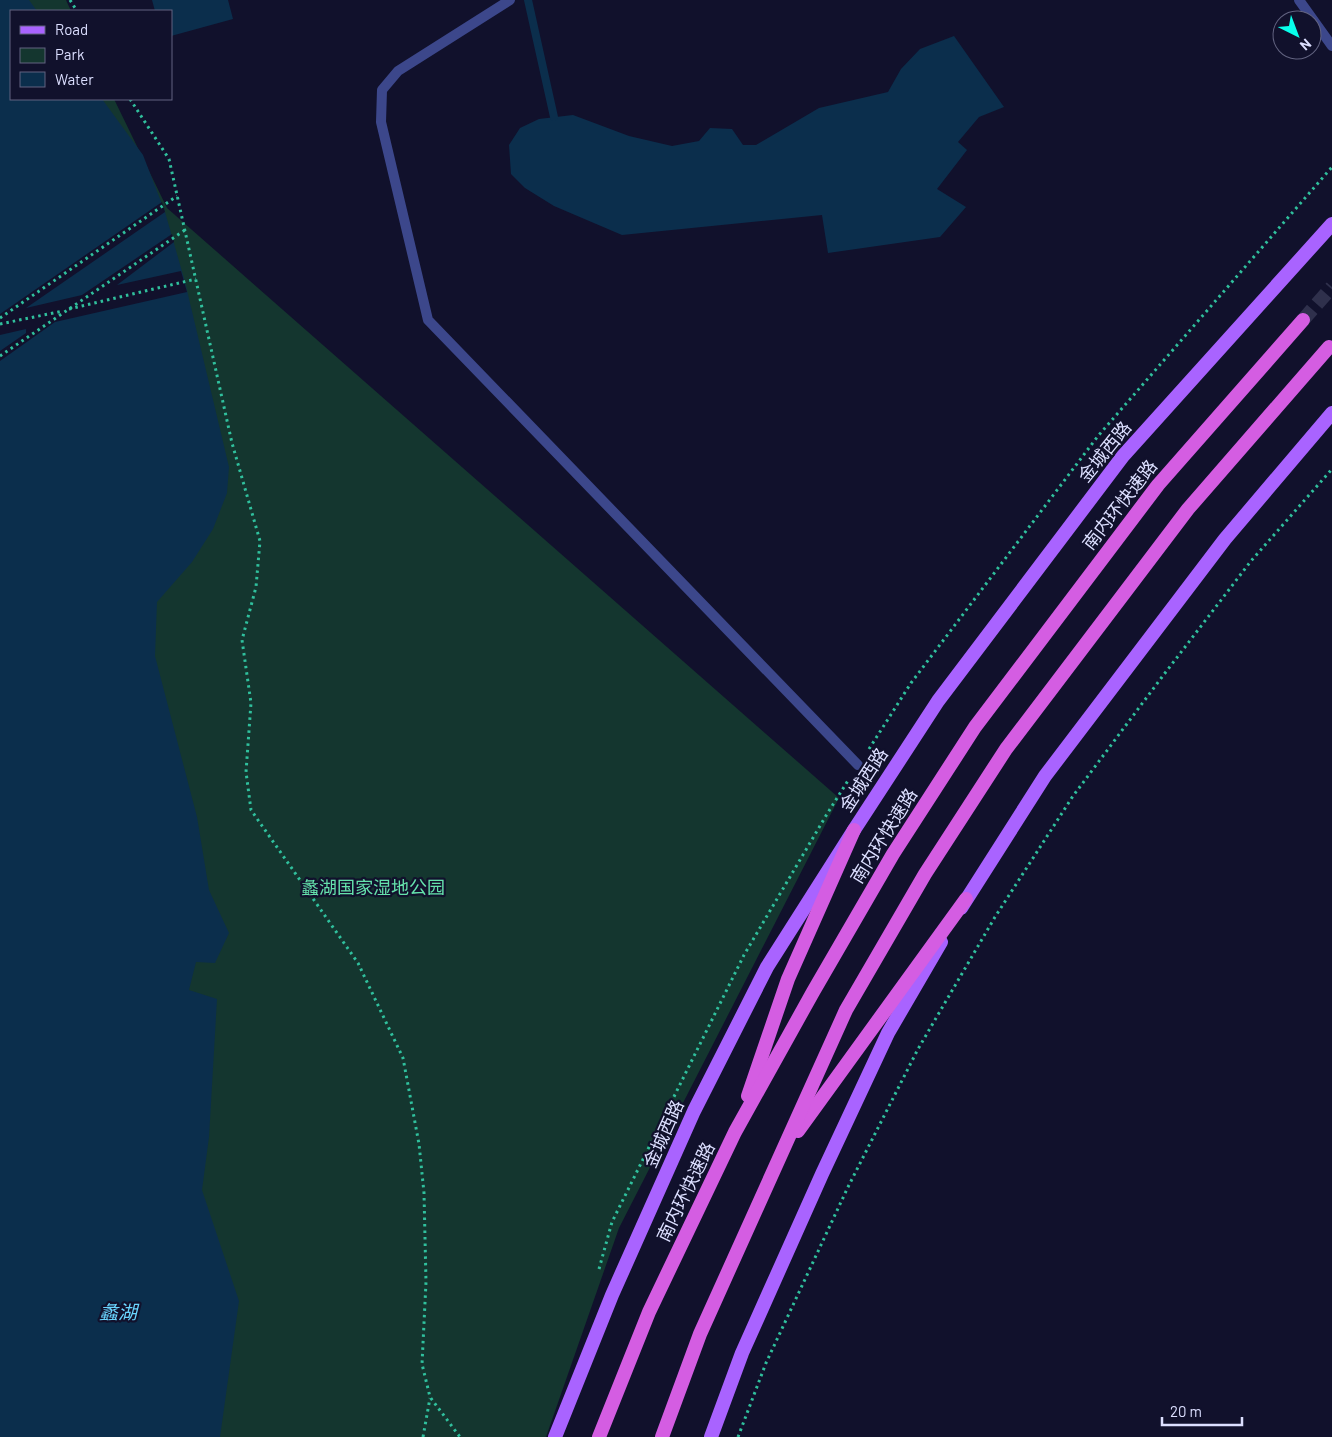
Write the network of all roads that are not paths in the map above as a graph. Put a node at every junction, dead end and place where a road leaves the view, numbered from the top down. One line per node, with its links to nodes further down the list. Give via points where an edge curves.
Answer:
1 (510, 0): 8 (street, via 398,71 382,90 380,122 428,320)
2 (1299, 0): 3 (street)
3 (1332, 46)
4 (1332, 224): 9 (main road, 金城西路, via 1123,456 938,701)
5 (1304, 320): 11 (highway, 南内环快速路, via 1158,485 975,727 893,854)
6 (1329, 347): 12 (highway, via 1188,509 1006,749 925,874 846,1010)
7 (1332, 413): 10 (main road, via 1225,539 1045,776)
8 (858, 765)
9 (854, 830): 11 (highway, via 788,979); 13 (main road, 金城西路, via 767,967 694,1112 612,1296)
10 (966, 899): 12 (highway); 16 (main road, via 888,1033 742,1353)
11 (735, 1132): 14 (highway, 南内环快速路, via 649,1312)
12 (781, 1154): 15 (highway, via 700,1334)
13 (555, 1437)
14 (598, 1437)
15 (662, 1437)
16 (711, 1437)

